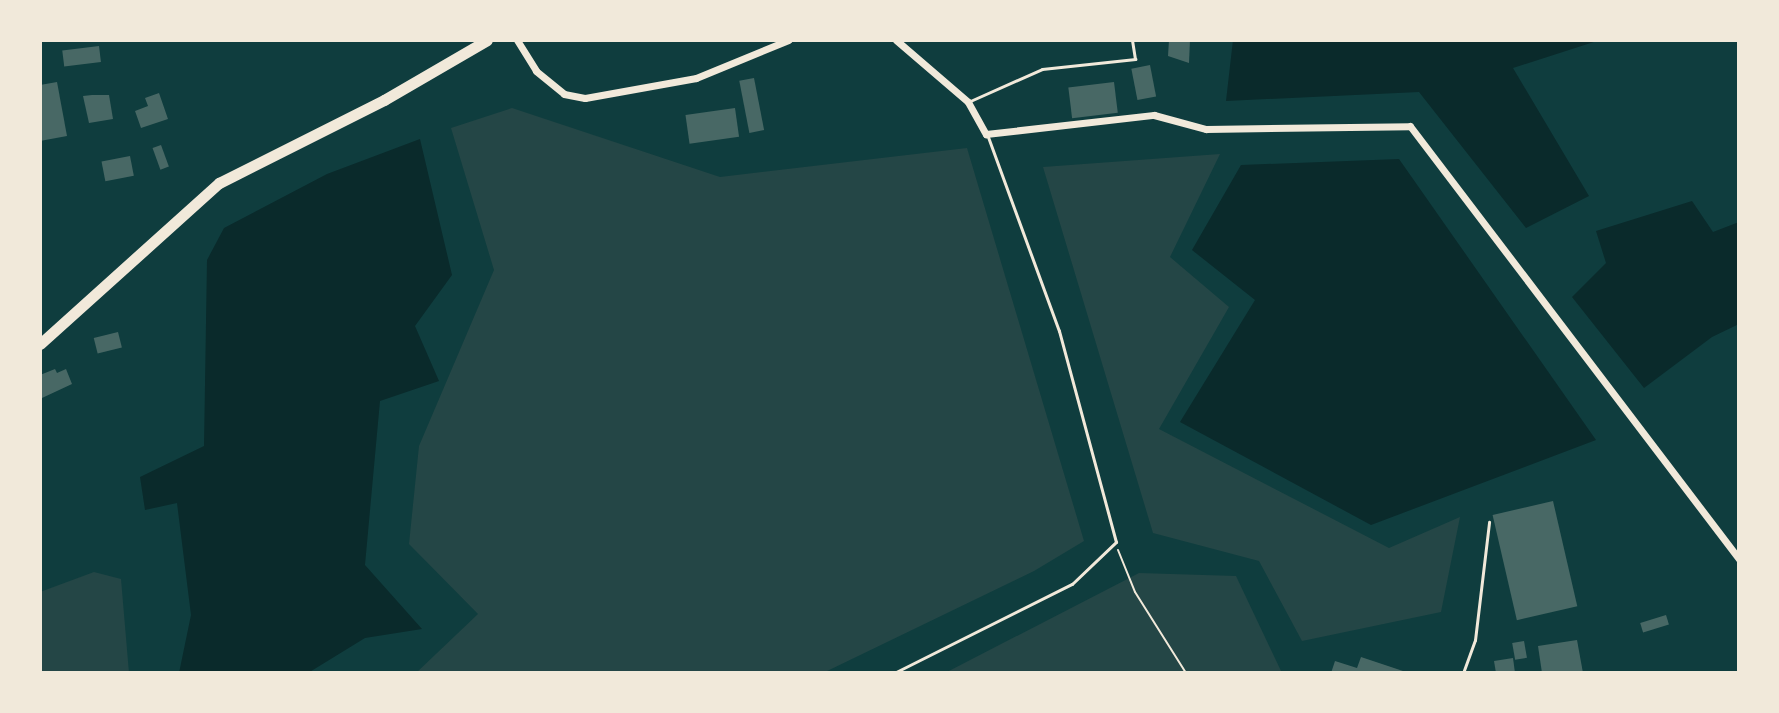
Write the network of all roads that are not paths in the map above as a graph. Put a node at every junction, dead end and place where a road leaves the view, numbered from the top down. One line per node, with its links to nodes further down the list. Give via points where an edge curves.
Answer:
1 (487, 40): 8 (highway, via 384,100 219,183)
2 (517, 40): 3 (street, via 536,71 564,94 585,98 696,78)
3 (788, 40)
4 (896, 40): 6 (street)
5 (1132, 40): 6 (lane, via 1135,59 1042,69)
6 (968, 102): 7 (street)
7 (986, 134): 10 (street, via 1154,115 1206,129 1410,126); 11 (lane, via 1059,331 1116,542 1072,584)
8 (40, 344)
9 (1489, 522): 12 (lane, via 1475,640)
10 (1739, 559)
11 (894, 673)
12 (1463, 673)

